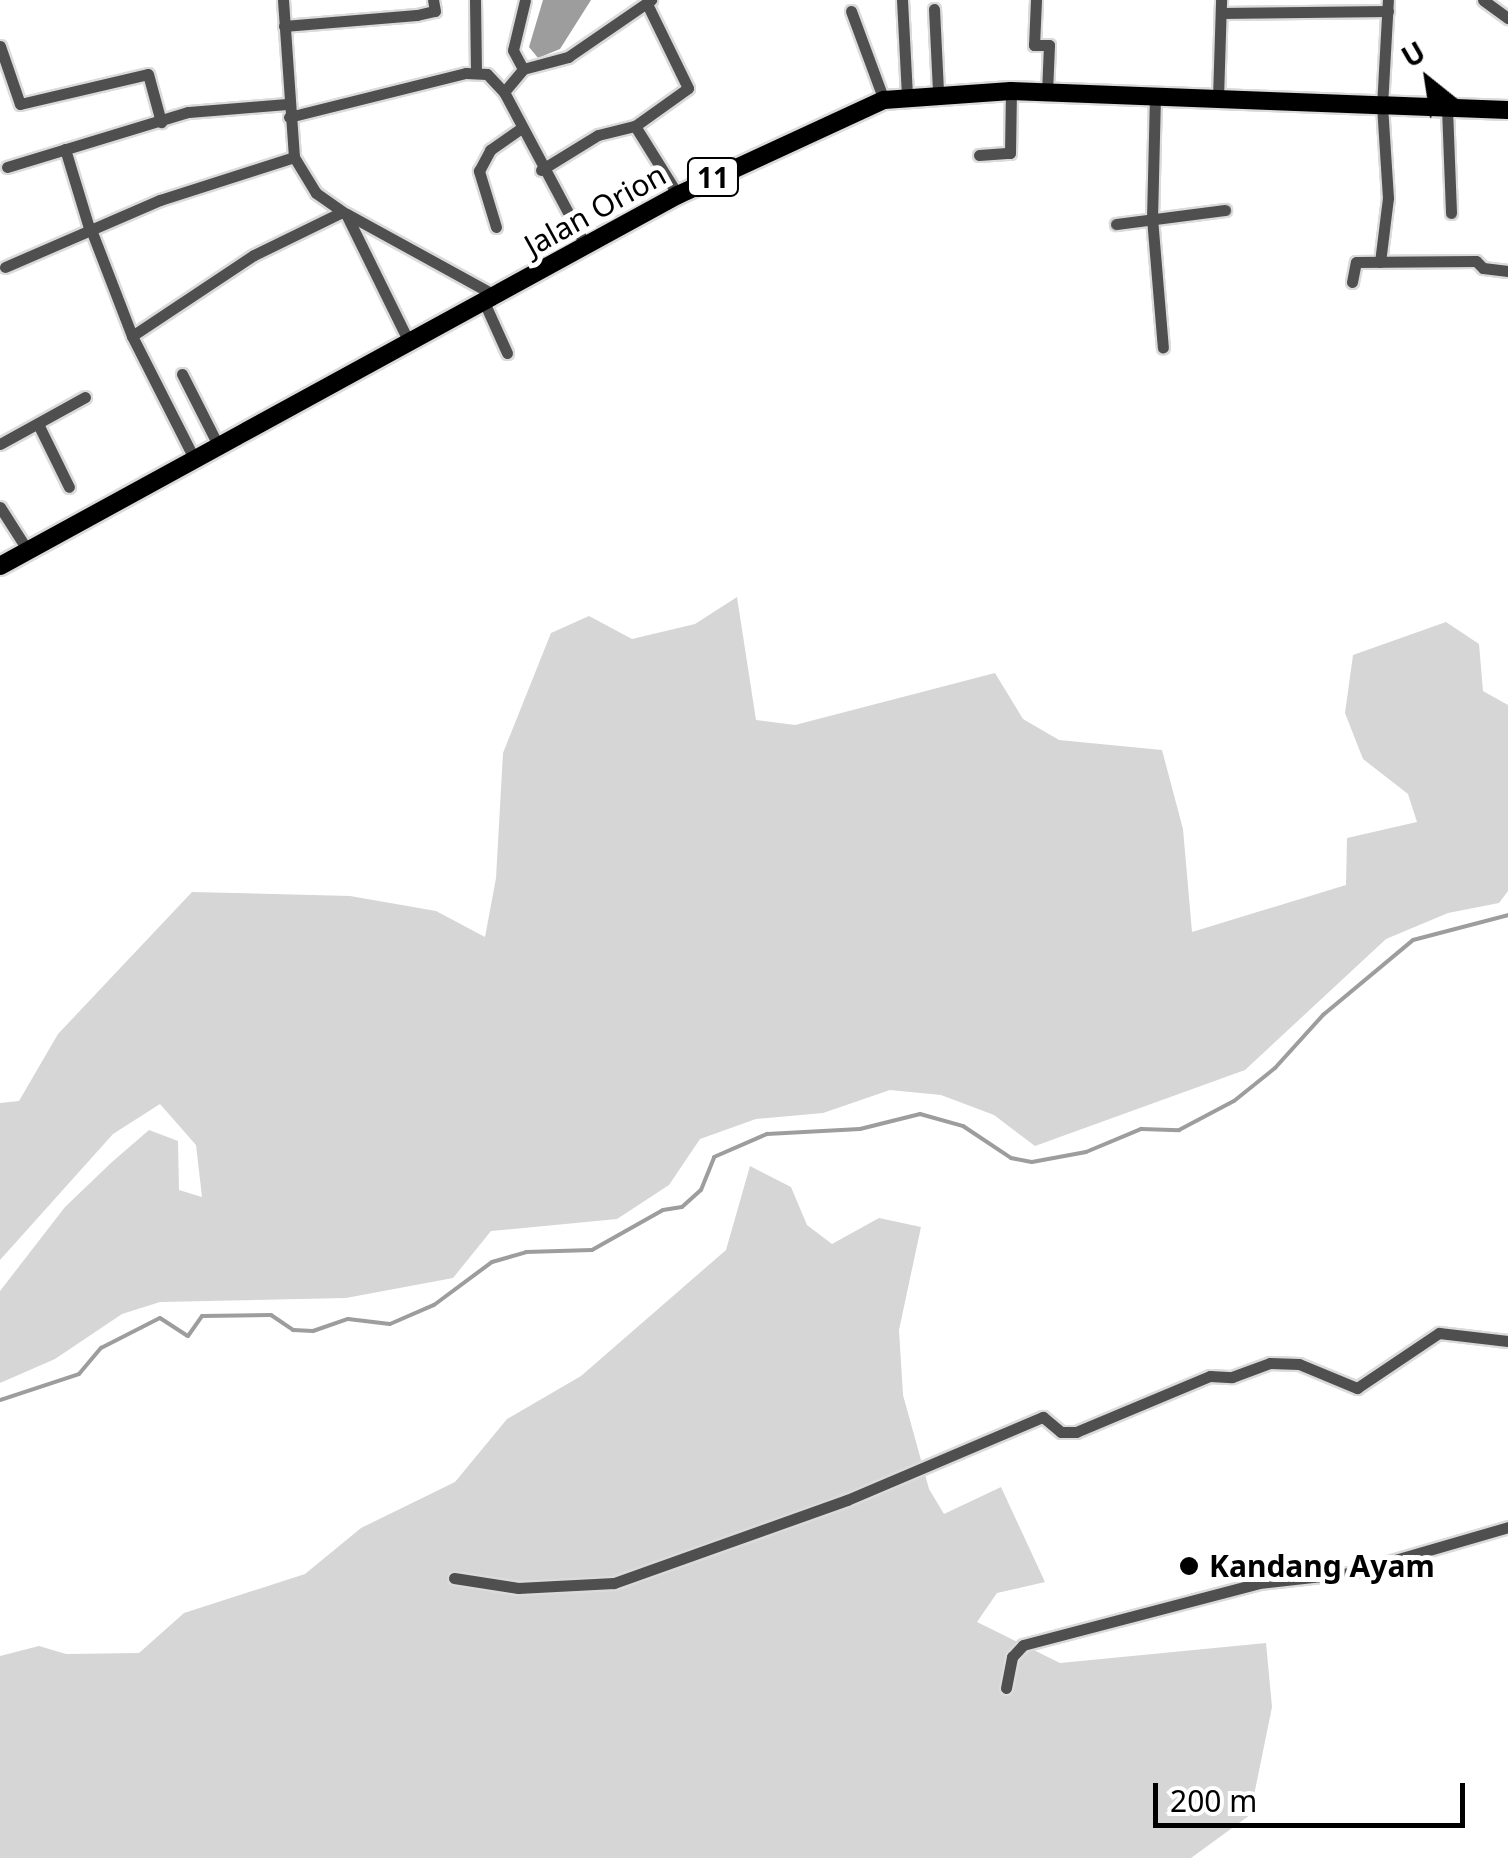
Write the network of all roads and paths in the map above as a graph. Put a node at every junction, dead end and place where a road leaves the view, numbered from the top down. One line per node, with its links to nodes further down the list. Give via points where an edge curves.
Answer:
1 (283, 0): 14 (street)
2 (433, 0): 14 (street, via 434,12 418,15)
3 (475, 0): 17 (street)
4 (526, 0): 16 (street, via 513,50)
5 (902, 0): 22 (street)
6 (1036, 0): 21 (street, via 1034,45 1049,46)
7 (1483, 0): 13 (street)
8 (649, 2): 16 (street, via 568,57); 31 (street, via 688,88)
9 (1388, 5): 10 (street); 26 (street)
10 (1221, 7): 24 (street)
11 (934, 9): 20 (street)
12 (850, 11): 25 (street)
13 (1508, 18)
14 (284, 26): 28 (street)
15 (0, 46): 30 (street, via 20,104 148,74)
16 (522, 70): 19 (street)
17 (476, 72): 19 (street); 28 (street)
18 (1011, 91): 20 (highway, Jalan Orion / 11); 21 (highway, Jalan Orion / 11); 34 (street, via 1010,152)
19 (504, 92): 32 (street)
20 (938, 92): 22 (highway, Jalan Orion / 11)
21 (1047, 92): 23 (highway, Jalan Orion / 11)
22 (907, 96): 25 (highway, Jalan Orion / 11)
23 (1155, 96): 24 (highway, Jalan Orion / 11); 42 (street)
24 (1218, 98): 26 (highway, Jalan Orion / 11)
25 (884, 100): 38 (highway, Jalan Orion / 11)
26 (1382, 106): 27 (highway, Jalan Orion / 11); 47 (street, via 1388,198)
27 (1447, 108): 29 (highway, Jalan Orion / 11); 41 (street)
28 (288, 110): 30 (street, via 188,112); 35 (street)
29 (1508, 110)
30 (161, 122): 33 (street)
31 (634, 126): 37 (street, via 598,136); 38 (street)
32 (520, 129): 37 (street); 44 (street, via 490,150 479,171)
33 (65, 150): 36 (street); 45 (street)
34 (978, 155)
35 (294, 157): 40 (street, via 316,193); 45 (street)
36 (7, 167)
37 (541, 170): 46 (street)
38 (678, 195): 46 (highway, Jalan Orion / 11)
39 (1225, 210): 42 (street)
40 (344, 213): 51 (street); 52 (street, via 254,255); 53 (street)
41 (1451, 213)
42 (1152, 218): 43 (street); 54 (street)
43 (1116, 224)
44 (496, 227)
45 (89, 228): 48 (street); 52 (street)
46 (586, 246): 51 (highway, Jalan Orion / 11)
47 (1380, 262): 49 (street, via 1476,261); 50 (street, via 1353,264)
48 (5, 267)
49 (1508, 270)
50 (1352, 282)
51 (490, 299): 53 (highway, Jalan Orion / 11); 55 (street)
52 (132, 336): 61 (street)
53 (409, 342): 60 (highway, Jalan Orion / 11)
54 (1163, 348)
55 (507, 353)
56 (182, 374): 60 (street)
57 (85, 397): 58 (street)
58 (38, 424): 59 (street); 62 (street)
59 (0, 444)
60 (219, 447): 61 (highway, Jalan Orion / 11)
61 (195, 460): 64 (highway, Jalan Orion / 11)
62 (69, 487)
63 (0, 507): 64 (street)
64 (28, 551): 65 (highway, Jalan Orion / 11)
65 (0, 566)
66 (1508, 1340): 68 (street, via 1439,1333 1357,1388 1299,1364 1270,1363 1233,1376 1212,1375 1076,1432 1060,1432 1042,1417 847,1500 614,1583 518,1588)
67 (1508, 1527): 69 (street, via 1350,1573 1259,1583 1023,1645 1012,1657)
68 (454, 1578)
69 (1006, 1688)

